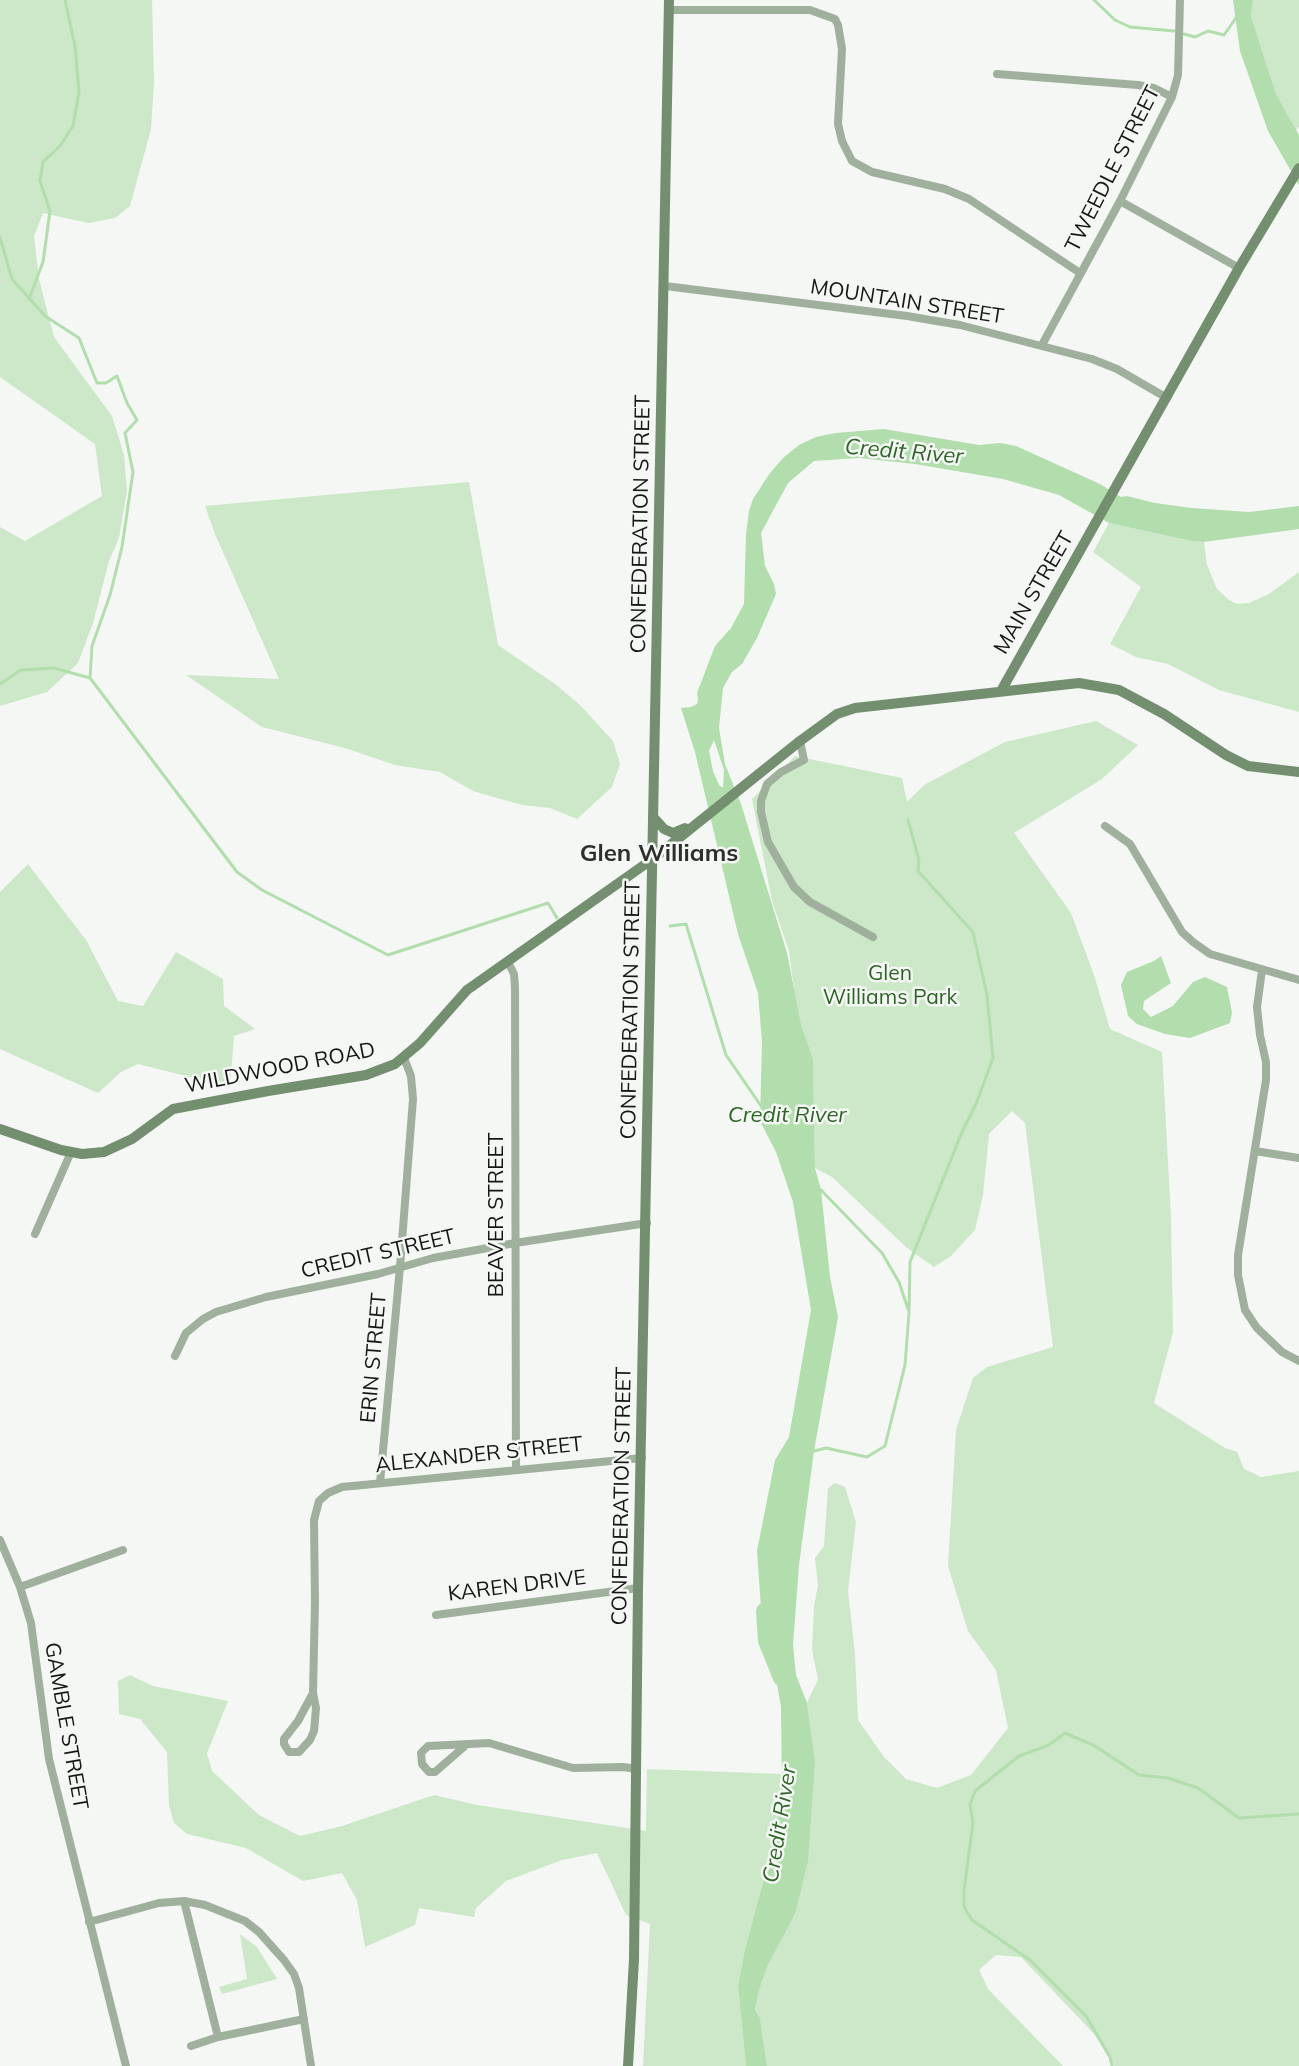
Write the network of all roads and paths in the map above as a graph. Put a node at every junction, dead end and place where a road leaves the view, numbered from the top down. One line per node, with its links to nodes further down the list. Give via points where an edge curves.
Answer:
1 (1180, 0): 4 (street, TWEEDLE STREET, via 1178,75)
2 (669, 5): 8 (street, via 810,10 835,19 842,49 838,124 852,161 872,172 945,189 969,199); 9 (main road, CONFEDERATION STREET)
3 (997, 74): 4 (street, via 1138,85)
4 (1172, 97): 6 (street, TWEEDLE STREET)
5 (1299, 168): 7 (main road, MAIN STREET)
6 (1120, 201): 7 (street); 8 (street, TWEEDLE STREET)
7 (1239, 268): 11 (main road, MAIN STREET)
8 (1080, 273): 10 (street, TWEEDLE STREET)
9 (664, 286): 10 (street, MOUNTAIN STREET, via 907,316); 15 (main road, CONFEDERATION STREET)
10 (1042, 345): 11 (street, MOUNTAIN STREET, via 1117,369)
11 (1167, 398): 12 (main road, MAIN STREET)
12 (1001, 691): 13 (main road, via 855,708 837,714); 14 (main road, via 1079,683 1119,690 1248,766)
13 (800, 741): 16 (main road); 19 (street, via 804,759 767,784 761,801 768,842 794,887 810,902)
14 (1299, 772)
15 (655, 819): 16 (main road, via 673,833); 18 (main road, CONFEDERATION STREET)
16 (697, 823): 18 (main road)
17 (1105, 826): 21 (street, via 1130,844 1182,932 1210,954)
18 (654, 858): 20 (main road, WILDWOOD ROAD); 28 (main road, CONFEDERATION STREET)
19 (873, 937)
20 (508, 962): 23 (main road, WILDWOOD ROAD, via 467,990); 30 (street, BEAVER STREET, via 515,987)
21 (1262, 970): 22 (street); 26 (street, via 1257,1007 1266,1080)
22 (1299, 980)
23 (404, 1058): 25 (main road, WILDWOOD ROAD, via 366,1075 173,1109 132,1139 104,1152); 31 (street, ERIN STREET, via 413,1099)
24 (0, 1130): 25 (main road, WILDWOOD ROAD)
25 (70, 1152): 29 (street)
26 (1255, 1152): 27 (street); 33 (street, via 1238,1255 1245,1310 1270,1342)
27 (1299, 1158)
28 (647, 1223): 30 (street, CREDIT STREET); 34 (main road, CONFEDERATION STREET)
29 (35, 1234)
30 (515, 1243): 31 (street, CREDIT STREET); 35 (street, BEAVER STREET)
31 (400, 1267): 32 (street, CREDIT STREET, via 216,1312 186,1334); 36 (street, ERIN STREET)
32 (175, 1356)
33 (1299, 1361)
34 (642, 1458): 35 (street, ALEXANDER STREET); 40 (main road, CONFEDERATION STREET)
35 (516, 1470): 36 (street, ALEXANDER STREET)
36 (380, 1483): 42 (street, ALEXANDER STREET, via 342,1487 323,1497 317,1506)
37 (0, 1540): 39 (street, GAMBLE STREET)
38 (123, 1551): 39 (street)
39 (20, 1587): 46 (street, GAMBLE STREET, via 31,1623 49,1760)
40 (638, 1588): 41 (street, KAREN DRIVE); 44 (main road, CONFEDERATION STREET)
41 (436, 1615)
42 (313, 1693): 42 (street, via 284,1739 289,1752 299,1752 314,1731)
43 (466, 1745): 43 (street, via 428,1746 421,1753 422,1764 429,1772 435,1772); 44 (street, via 500,1745 573,1767)
44 (637, 1769): 52 (main road, CONFEDERATION STREET)
45 (184, 1901): 46 (street, via 159,1903); 47 (street, via 225,1912 259,1932 294,1974); 48 (street)
46 (89, 1922): 50 (street, GAMBLE STREET)
47 (304, 2019): 48 (street); 51 (street)
48 (218, 2037): 49 (street)
49 (191, 2046)
50 (126, 2066)
51 (311, 2066)
52 (628, 2066)

